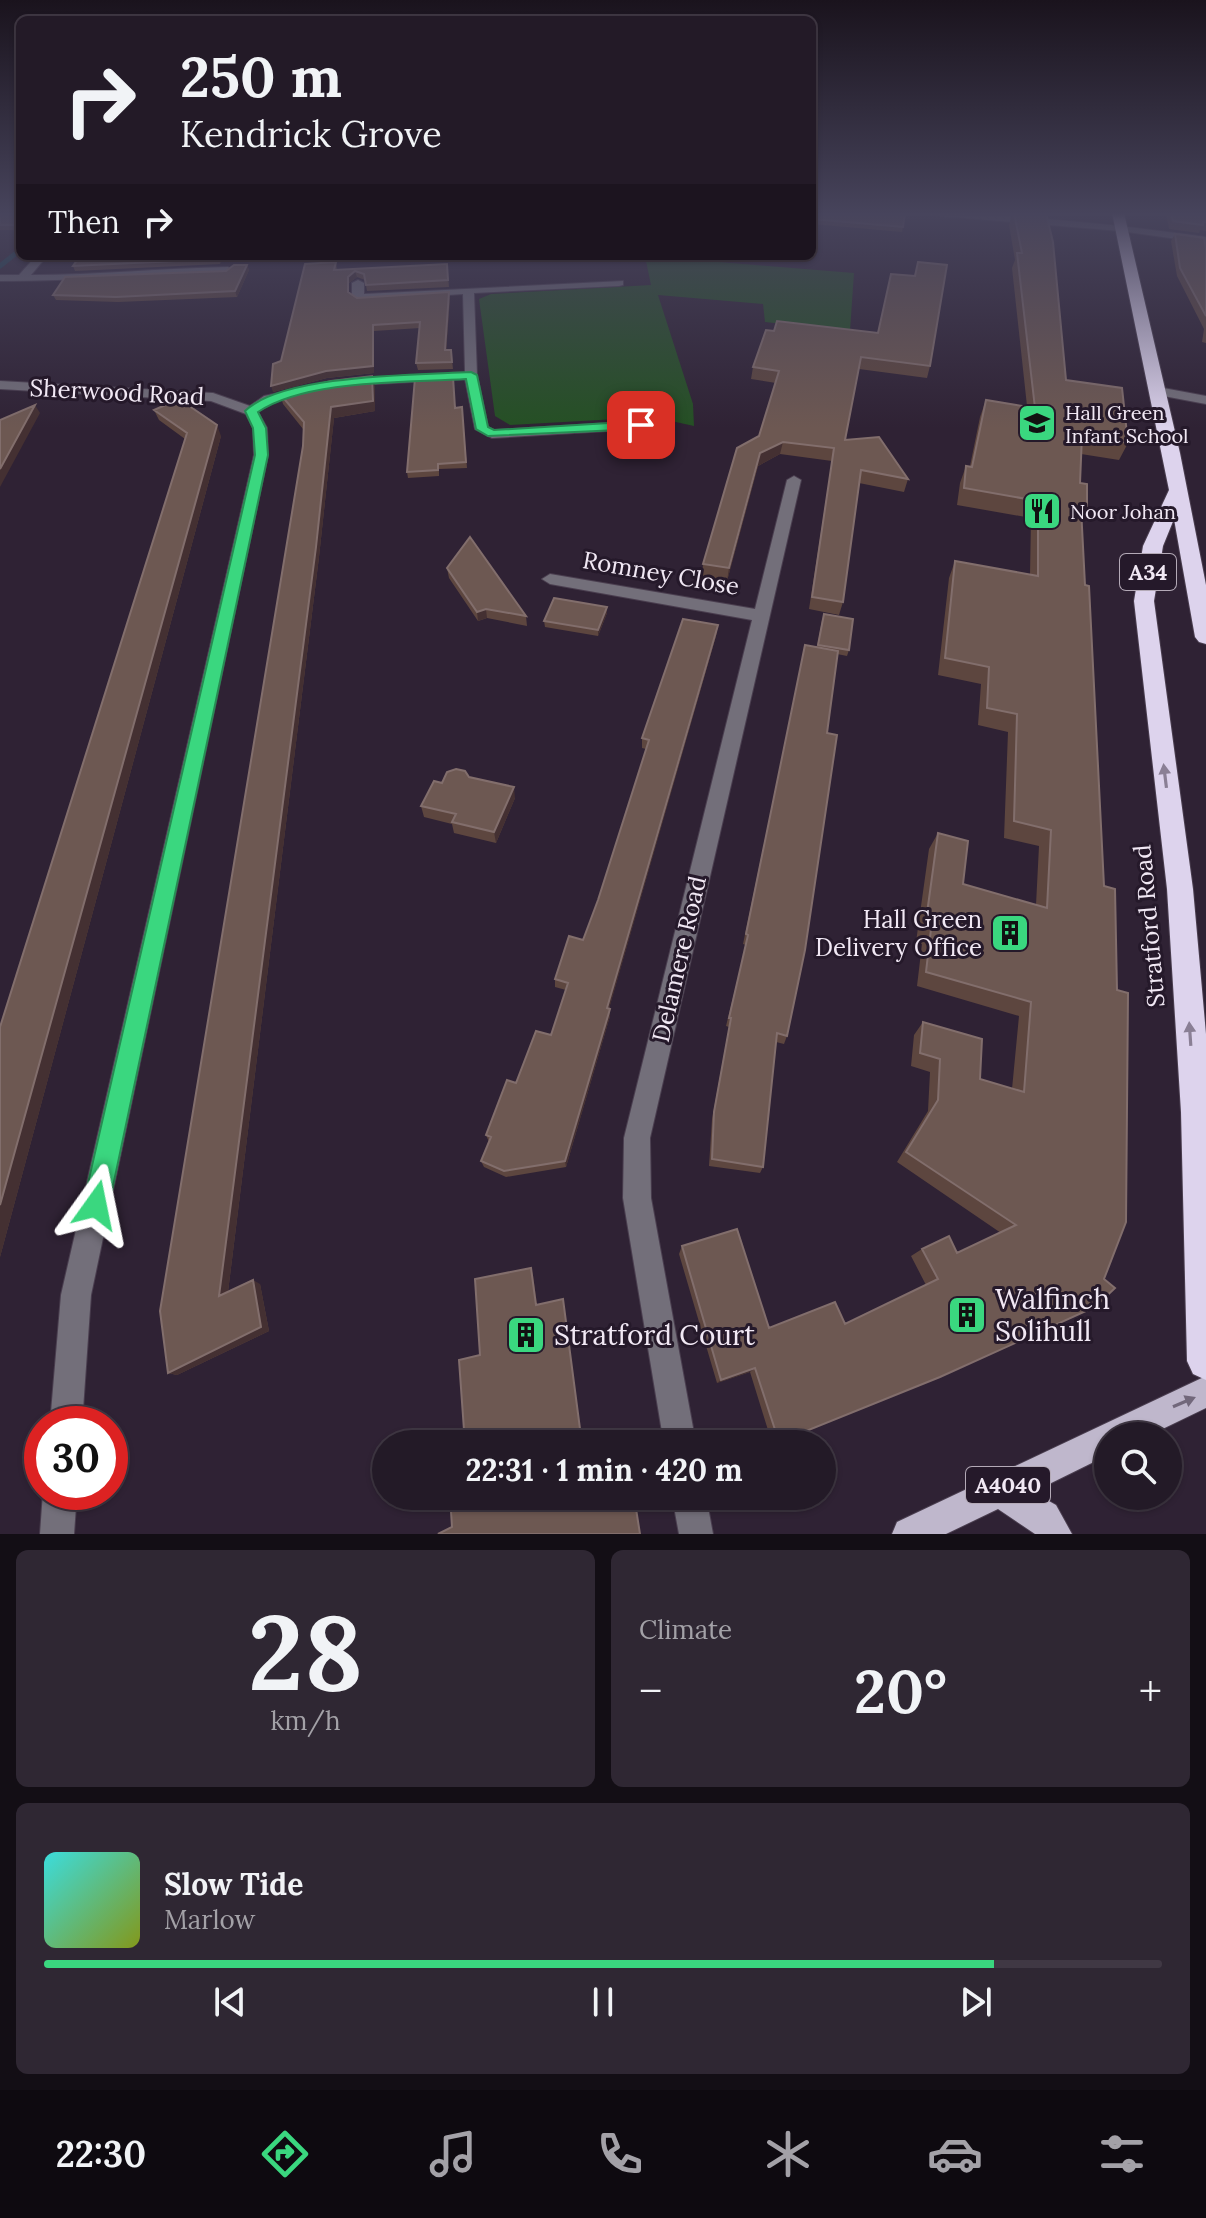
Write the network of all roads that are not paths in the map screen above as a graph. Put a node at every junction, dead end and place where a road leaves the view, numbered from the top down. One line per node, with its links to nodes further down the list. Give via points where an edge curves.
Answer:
1 (358, 285): 4 (street, via 358,302)
2 (585, 285): 4 (street)
3 (1134, 285): 7 (highway, A34)
4 (468, 290): 5 (street)
5 (471, 375): 9 (street, via 330,385 269,399); 11 (street)
6 (0, 385): 9 (street, Sherwood Road, via 213,397)
7 (1158, 391): 8 (street); 14 (highway, A34)
8 (1206, 400)
9 (251, 411): 23 (street, via 260,428 261,455 76,1295)
10 (641, 425): 11 (street, via 508,434)
11 (482, 429): 12 (street)
12 (466, 436)
13 (794, 480): 18 (street, Delamere Road)
14 (1177, 492): 15 (highway, Stratford Road / A34); 16 (highway, A34)
15 (1150, 558): 16 (highway); 20 (highway, Stratford Road / A34, one-way to 15, via 1144,601)
16 (1200, 566): 19 (highway, A34)
17 (550, 579): 18 (street, Romney Close)
18 (763, 616): 25 (street, Delamere Road, via 637,1138 637,1198)
19 (1206, 637)
20 (1201, 1114): 21 (highway, Stratford Road / A34)
21 (1206, 1361)
22 (1206, 1392): 24 (main road, A4040, one-way to 22)
23 (67, 1406)
24 (1142, 1422)
25 (678, 1430)
26 (1094, 1445): 27 (main road, A4040)
27 (998, 1490): 32 (main road, A4040); 33 (main road, via 1044,1517)
28 (59, 1510): 30 (street)
29 (692, 1510): 31 (street)
30 (57, 1534)
31 (696, 1534)
32 (909, 1534)
33 (1055, 1534)

